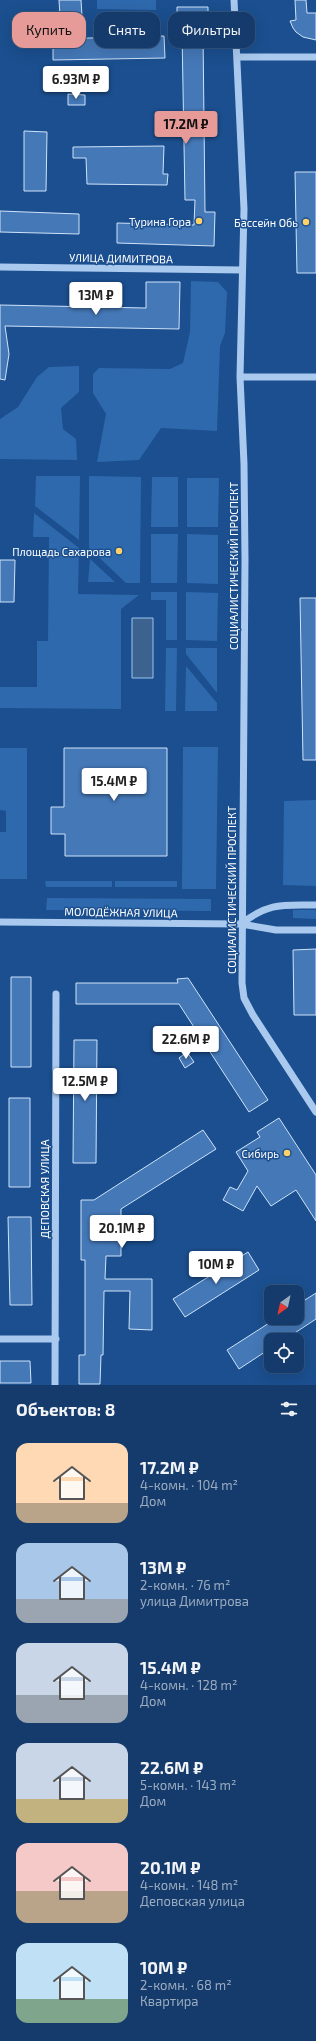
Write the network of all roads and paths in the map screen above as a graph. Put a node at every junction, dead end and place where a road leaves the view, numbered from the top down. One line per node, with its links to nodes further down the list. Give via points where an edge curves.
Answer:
1 (234, 0): 3 (street, СОЦИАЛИСТИЧЕСКИЙ ПРОСПЕКТ)
2 (316, 57): 3 (street)
3 (238, 58): 5 (street, СОЦИАЛИСТИЧЕСКИЙ ПРОСПЕКТ, via 244,209)
4 (0, 268): 5 (street, УЛИЦА ДИМИТРОВА)
5 (242, 270): 6 (street, СОЦИАЛИСТИЧЕСКИЙ ПРОСПЕКТ)
6 (240, 377): 7 (street); 10 (street, СОЦИАЛИСТИЧЕСКИЙ ПРОСПЕКТ, via 245,559)
7 (316, 377)
8 (316, 905): 10 (street, via 276,905 256,912)
9 (0, 922): 10 (street, МОЛОДЁЖНАЯ УЛИЦА)
10 (241, 924): 11 (street, МОЛОДЁЖНАЯ УЛИЦА, via 276,930); 13 (street, СОЦИАЛИСТИЧЕСКИЙ ПРОСПЕКТ, via 244,998)
11 (316, 930)
12 (56, 994): 15 (street, ДЕПОВСКАЯ УЛИЦА)
13 (316, 1112)
14 (0, 1339): 15 (street)
15 (56, 1339): 16 (street, ДЕПОВСКАЯ УЛИЦА)
16 (55, 1385)

